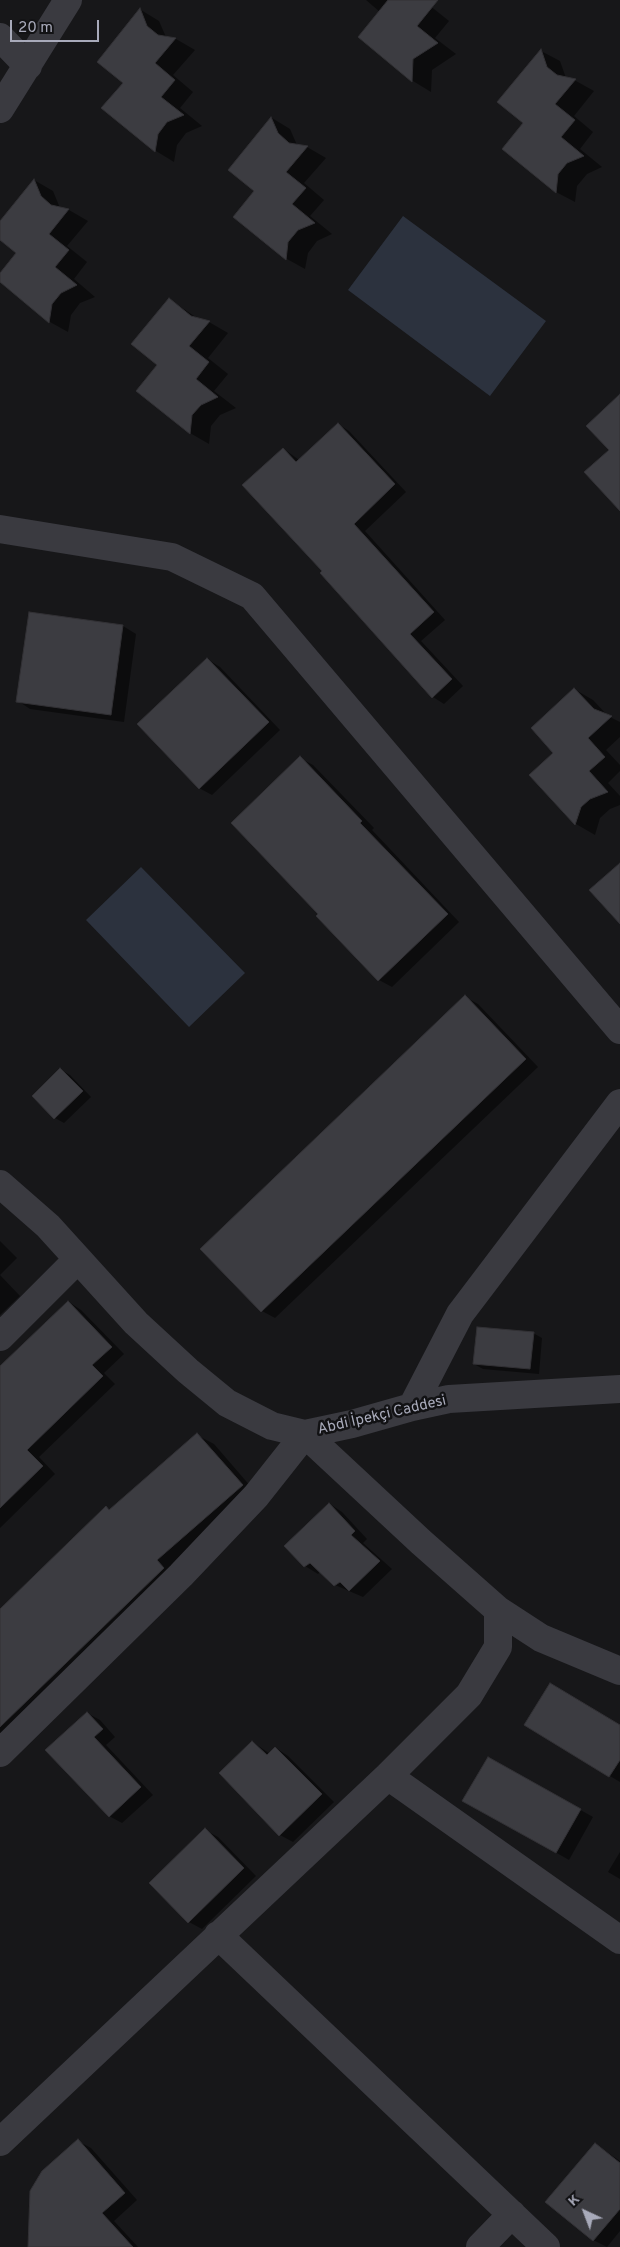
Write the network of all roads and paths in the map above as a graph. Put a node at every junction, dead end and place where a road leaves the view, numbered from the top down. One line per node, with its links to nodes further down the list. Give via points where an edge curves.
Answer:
1 (68, 0): 3 (street)
2 (0, 37): 3 (street)
3 (28, 66): 4 (street)
4 (0, 109)
5 (0, 529): 6 (street, via 172,557 252,596)
6 (620, 1030)
7 (620, 1103): 12 (street, via 460,1314)
8 (0, 1184): 9 (street, Abdi İpekçi Caddesi, via 48,1226)
9 (78, 1259): 10 (street); 13 (street, Abdi İpekçi Caddesi, via 136,1323 227,1403 272,1426)
10 (0, 1337)
11 (620, 1389): 12 (street, Abdi İpekçi Caddesi, via 449,1399)
12 (412, 1406): 13 (street, Abdi İpekçi Caddesi)
13 (305, 1434): 14 (street); 16 (street, via 256,1496 180,1576)
14 (498, 1610): 15 (street, via 541,1638); 17 (street, via 498,1647 468,1696)
15 (620, 1671)
16 (0, 1752)
17 (388, 1776): 18 (street); 19 (street)
18 (218, 1935): 20 (street); 21 (street)
19 (620, 1940)
20 (0, 2142)
21 (512, 2214): 22 (street); 23 (street)
22 (480, 2247)
23 (546, 2247)

